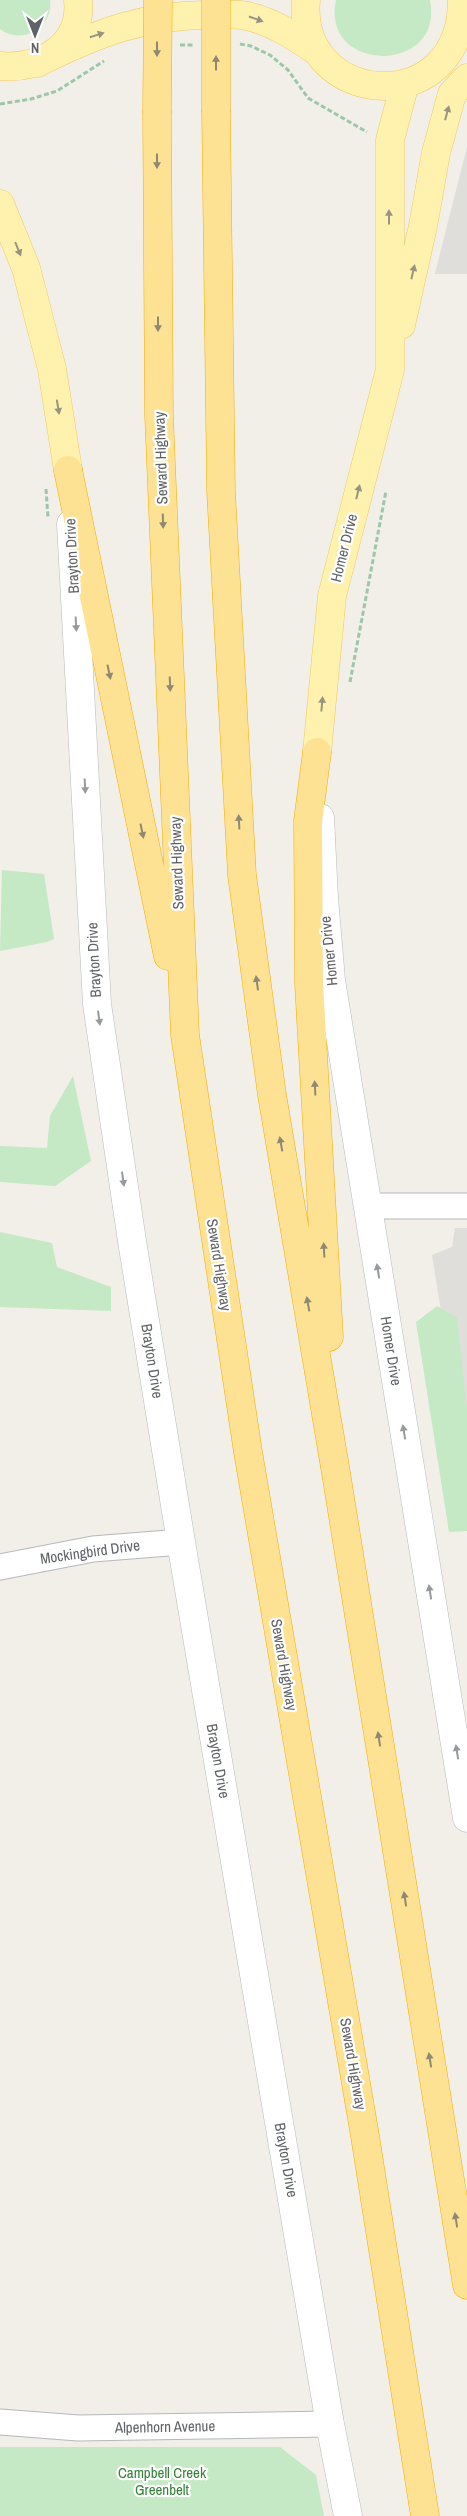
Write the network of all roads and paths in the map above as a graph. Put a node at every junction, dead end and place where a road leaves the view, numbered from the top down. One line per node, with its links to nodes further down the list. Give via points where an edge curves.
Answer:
1 (78, 0): 7 (main road, via 75,23 67,40 55,53)
2 (158, 0): 18 (highway, Seward Highway, one-way to 18, bridge, via 159,416)
3 (216, 0): 21 (highway, one-way to 3, bridge, via 272,1095 242,875 220,490)
4 (306, 0): 6 (main road, via 309,33)
5 (462, 0): 11 (main road, via 462,21 454,45 439,65)
6 (318, 52): 7 (main road, one-way to 6, via 86,38 137,22 193,14 246,15 280,27); 11 (main road, via 351,80 372,86 393,86)
7 (37, 63): 8 (main road)
8 (0, 66)
9 (467, 72): 11 (main road)
10 (467, 78): 13 (main road, one-way to 10, via 424,226 436,152 452,94)
11 (411, 81): 13 (main road, Homer Drive, one-way to 11, via 390,140)
12 (0, 204): 14 (main road, Brayton Drive, one-way to 14, via 26,268 52,369)
13 (390, 370): 17 (main road, Homer Drive, one-way to 13, via 332,596)
14 (68, 470): 18 (highway, one-way to 18); 22 (main road, Brayton Drive, one-way to 22, via 97,1004)
15 (386, 487): 16 (path)
16 (349, 686)
17 (318, 752): 19 (main road, Homer Drive, via 324,898 332,980); 21 (highway, one-way to 17, via 309,984 308,821)
18 (184, 1035): 29 (highway, Seward Highway, via 248,1452 363,2126)
19 (367, 1206): 20 (street); 24 (main road, Homer Drive, one-way to 19)
20 (467, 1206)
21 (336, 1473): 25 (highway, one-way to 21)
22 (181, 1542): 23 (street, Mockingbird Drive, via 93,1549); 27 (main road, Brayton Drive)
23 (0, 1567)
24 (467, 1818)
25 (467, 2286)
26 (0, 2422): 27 (street, Alpenhorn Avenue, via 78,2428)
27 (330, 2424): 28 (main road, Brayton Drive)
28 (348, 2516)
29 (425, 2516)

